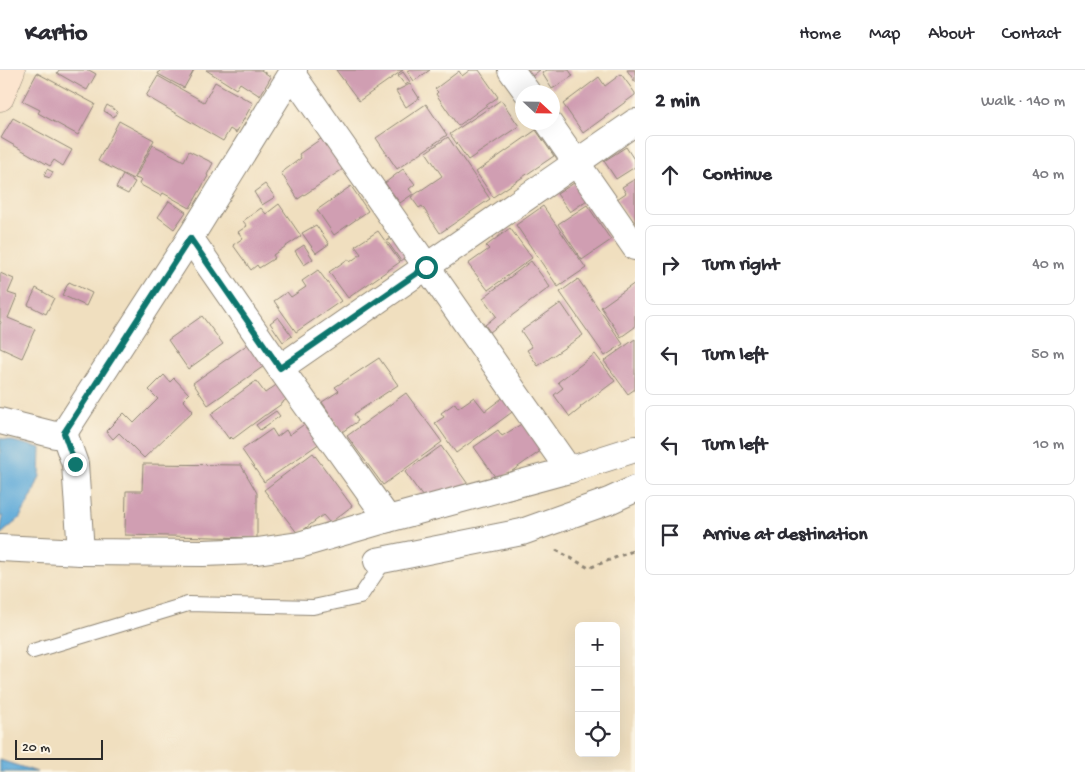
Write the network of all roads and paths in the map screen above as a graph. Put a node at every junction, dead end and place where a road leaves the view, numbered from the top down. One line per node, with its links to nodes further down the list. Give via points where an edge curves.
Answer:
1 (11, 70): 5 (main road)
2 (511, 70): 4 (street)
3 (293, 72): 9 (street); 11 (street)
4 (522, 85)
5 (0, 98)
6 (635, 122): 8 (street)
7 (553, 130): 8 (street)
8 (576, 164): 10 (street); 11 (street)
9 (190, 238): 12 (street); 14 (street)
10 (635, 247)
11 (426, 267): 12 (street); 16 (street)
12 (280, 368): 18 (street)
13 (0, 421): 14 (street, via 55,435)
14 (64, 433): 22 (street, via 75,464)
15 (635, 449): 16 (street)
16 (569, 470): 18 (street)
17 (635, 489): 23 (street, via 522,532)
18 (388, 519): 22 (street, via 299,545 257,551)
19 (0, 548): 22 (street)
20 (556, 550): 21 (path, via 590,568)
21 (635, 550)
22 (81, 552)
23 (381, 560): 24 (lane, via 360,597 313,607 188,604)
24 (33, 651)

